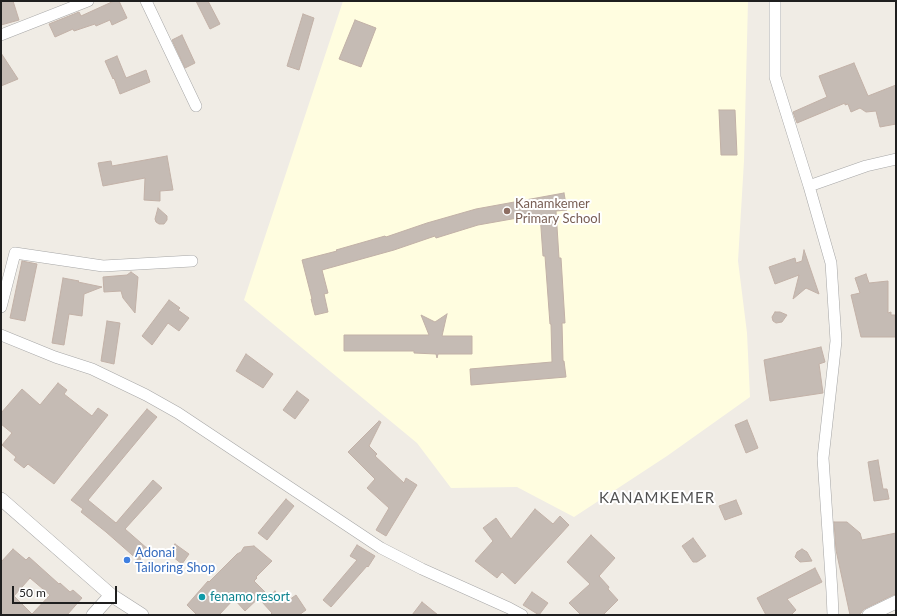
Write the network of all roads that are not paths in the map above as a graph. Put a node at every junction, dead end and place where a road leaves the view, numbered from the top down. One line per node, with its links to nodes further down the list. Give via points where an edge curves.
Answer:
1 (88, 1): 4 (street)
2 (146, 1): 5 (street)
3 (774, 1): 7 (street, via 775,77)
4 (1, 35)
5 (196, 106)
6 (896, 159): 7 (street, via 866,166)
7 (809, 186): 17 (street, via 831,263 836,341 823,458)
8 (192, 261): 9 (street, via 102,266 15,253)
9 (1, 307)
10 (1, 335): 16 (street, via 92,369 159,402 381,548)
11 (1, 499): 12 (street)
12 (111, 595): 14 (street); 15 (street)
13 (896, 602): 18 (street)
14 (93, 615)
15 (142, 615)
16 (522, 615)
17 (833, 615)
18 (869, 615)

